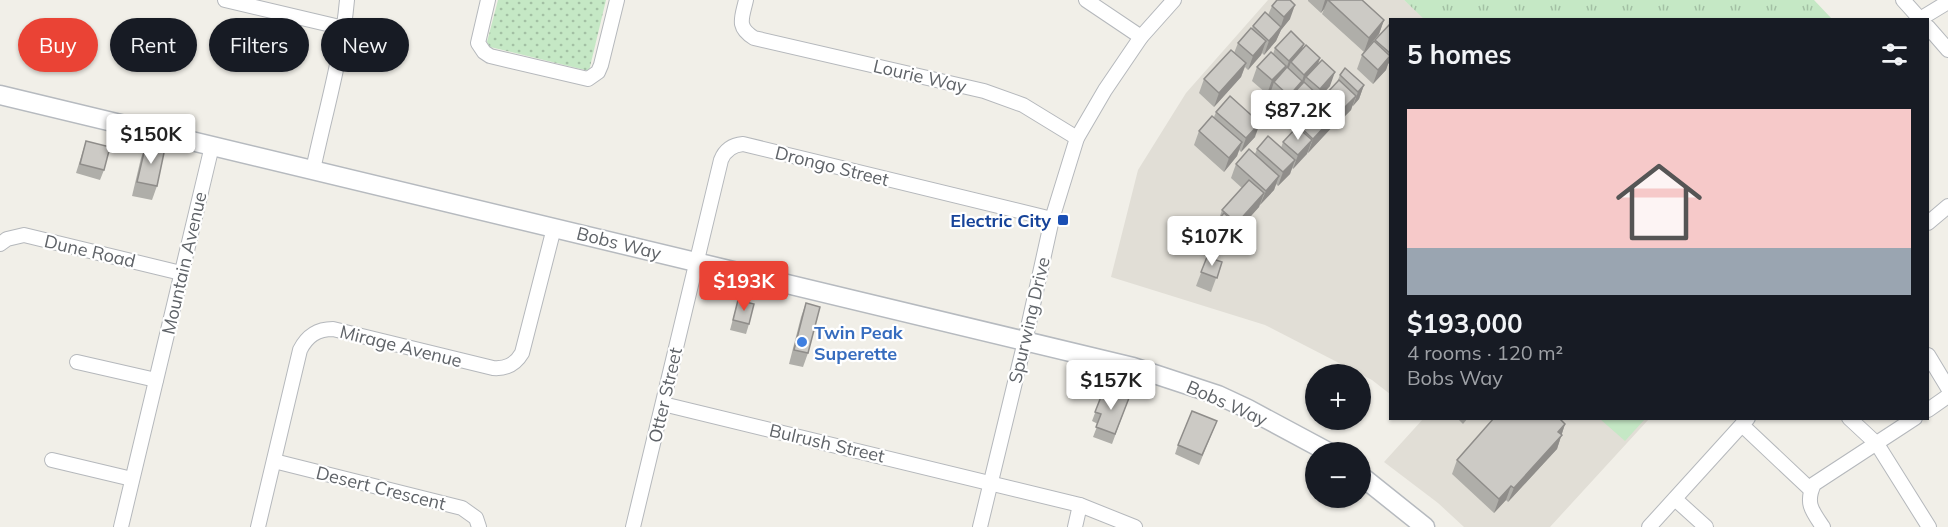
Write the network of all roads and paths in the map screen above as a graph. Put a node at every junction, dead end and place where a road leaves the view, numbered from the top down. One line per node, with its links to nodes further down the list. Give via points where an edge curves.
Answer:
1 (225, 0): 13 (street)
2 (347, 0): 10 (street)
3 (488, 0): 4 (street, via 478,43 484,52 588,78 601,65)
4 (616, 0)
5 (746, 0): 19 (street, Lourie Way, via 742,28 754,38 984,91 1023,105)
6 (1086, 0): 15 (street)
7 (1174, 0): 15 (street, Spurwing Drive)
8 (1903, 0): 11 (street)
9 (1948, 2): 12 (street)
10 (345, 18)
11 (1920, 18)
12 (1923, 18)
13 (321, 23)
14 (1929, 28): 16 (street)
15 (1141, 37): 19 (street, Spurwing Drive)
16 (1948, 50)
17 (334, 72): 21 (street)
18 (0, 95): 20 (street, Bobs Way)
19 (1077, 138): 23 (street, Spurwing Drive)
20 (212, 146): 21 (street, Bobs Way); 28 (street, Mountain Avenue)
21 (312, 170): 25 (street, Bobs Way)
22 (1948, 206): 24 (street)
23 (1052, 219): 27 (street, Drongo Street, via 743,144 726,150 721,160); 29 (street, Spurwing Drive)
24 (1929, 222)
25 (554, 228): 27 (street, Bobs Way); 43 (street, Mirage Avenue, via 524,347 513,364 493,368 333,329 321,330 309,337 300,350)
26 (0, 244): 28 (street, Dune Road, via 24,236)
27 (697, 262): 29 (street, Bobs Way); 35 (street, Otter Street)
28 (181, 273): 32 (street, Mountain Avenue)
29 (1025, 341): 40 (street, Bobs Way, via 1133,367 1218,395); 45 (street, Spurwing Drive)
30 (1929, 357): 33 (street)
31 (77, 362): 32 (street)
32 (156, 381): 44 (street, Mountain Avenue)
33 (1948, 388)
34 (1948, 396): 36 (street)
35 (663, 404): 45 (street, Bulrush Street); 53 (street, Otter Street)
36 (1929, 409)
37 (1852, 420): 41 (street)
38 (1912, 420): 41 (street)
39 (1745, 422): 47 (street); 48 (street)
40 (1310, 442)
41 (1877, 444): 47 (street, via 1822,477); 61 (street)
42 (52, 460): 44 (street)
43 (274, 461): 51 (street, Mirage Avenue); 52 (street, Desert Crescent, via 462,508 476,518)
44 (132, 479): 50 (street, Mountain Avenue)
45 (991, 483): 49 (street, Bulrush Street); 54 (street, Spurwing Drive)
46 (1371, 484): 57 (street)
47 (1811, 490): 60 (street, via 1809,503)
48 (1675, 499): 58 (street); 59 (street)
49 (1080, 505): 55 (street); 56 (street, Bulrush Street)
50 (121, 527)
51 (258, 527)
52 (479, 527)
53 (633, 527)
54 (980, 527)
55 (1075, 527)
56 (1135, 527)
57 (1425, 527)
58 (1649, 527)
59 (1706, 527)
60 (1823, 527)
61 (1929, 527)

